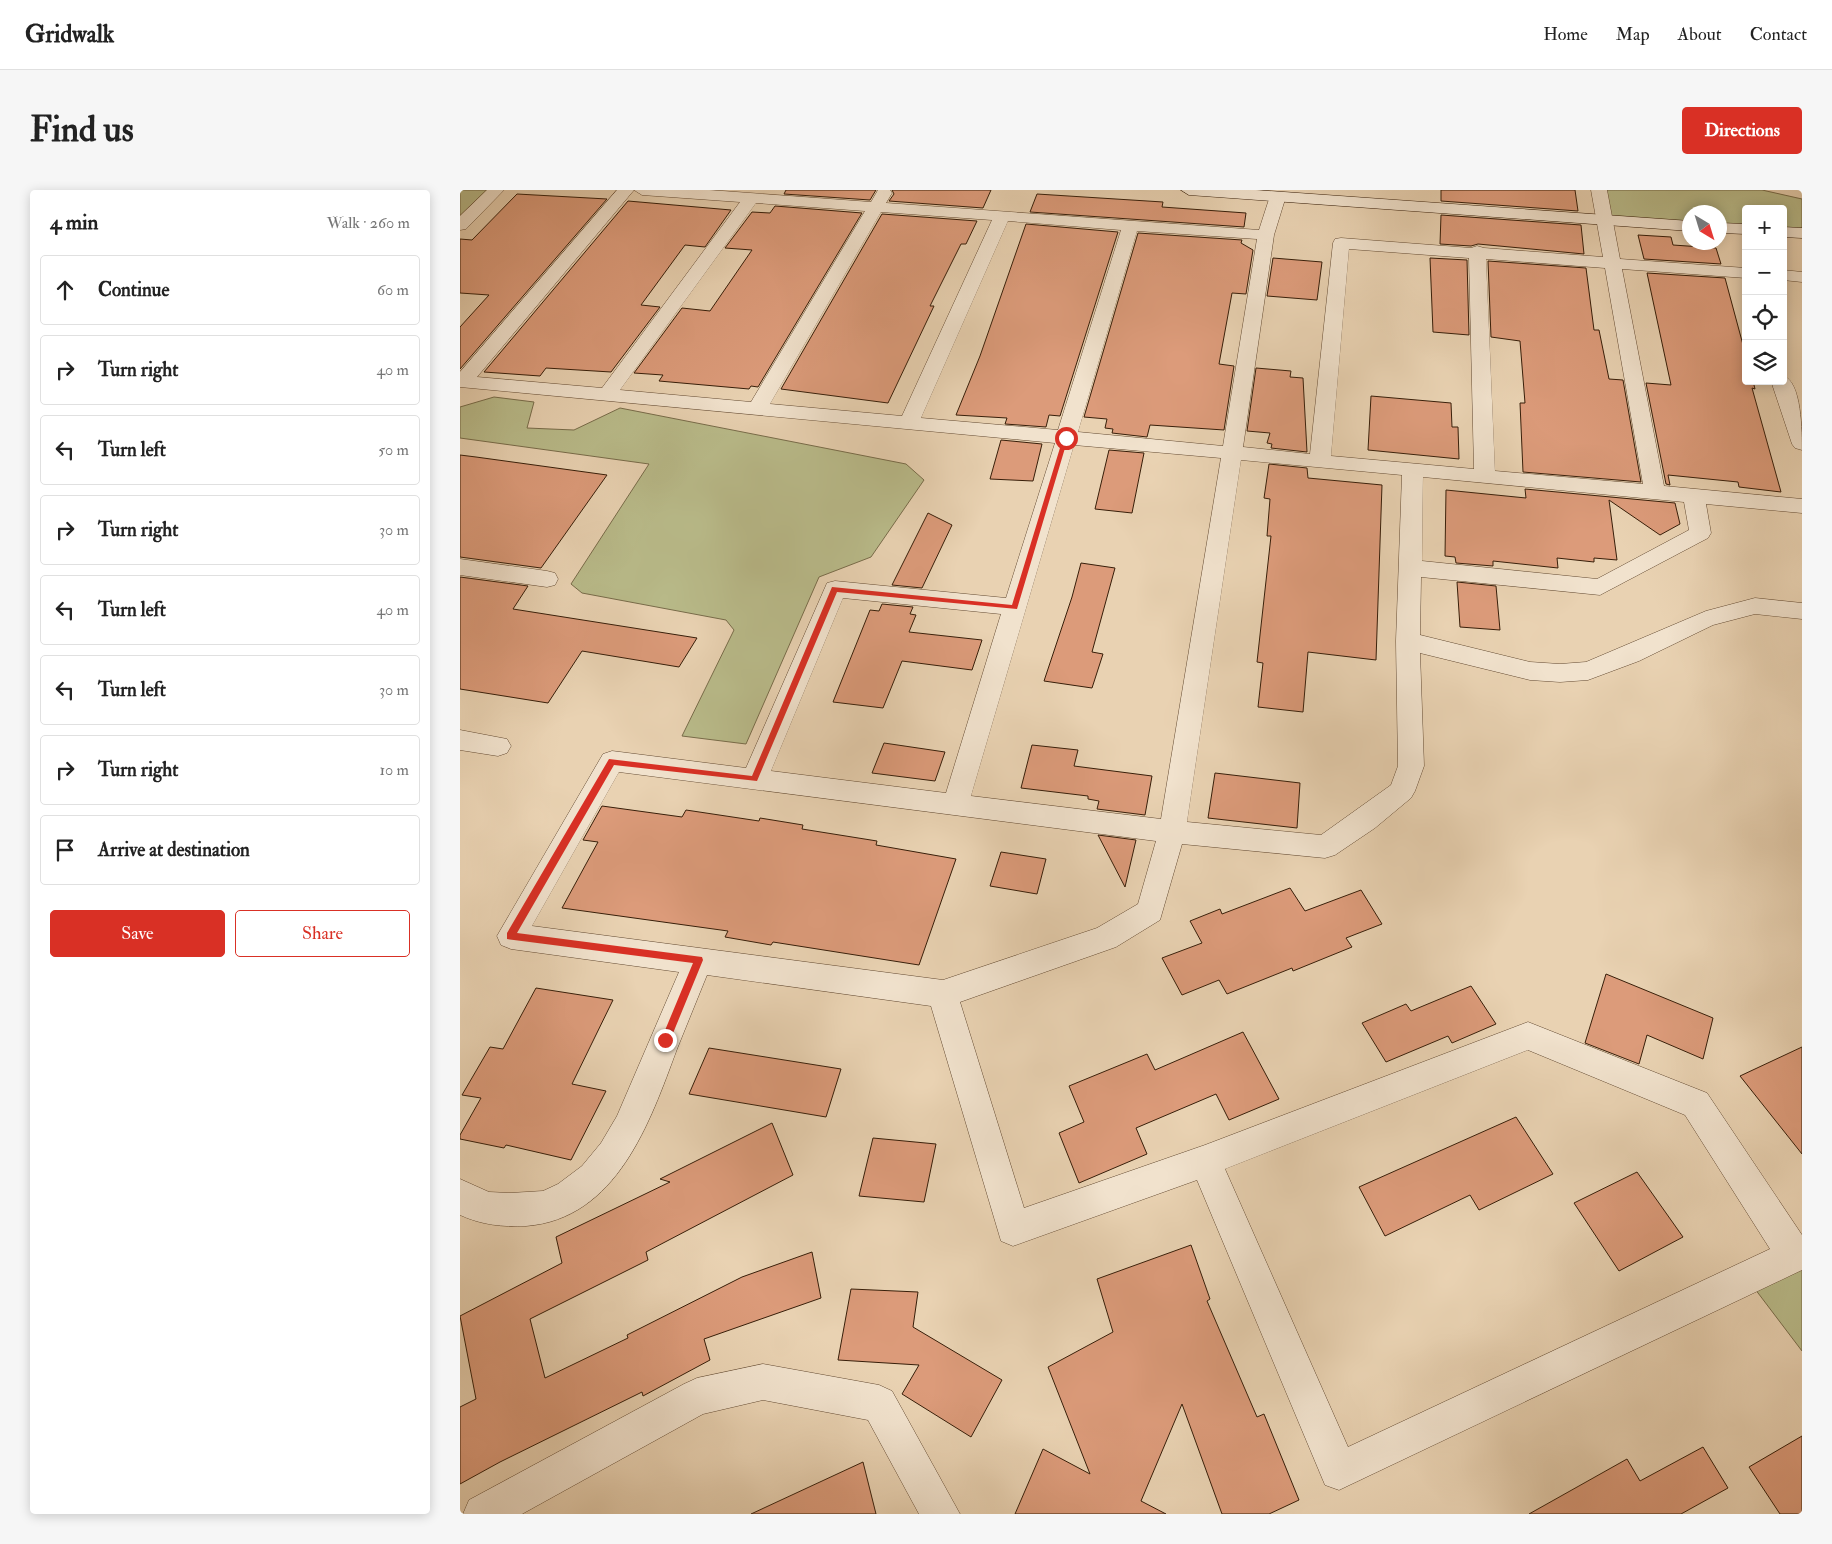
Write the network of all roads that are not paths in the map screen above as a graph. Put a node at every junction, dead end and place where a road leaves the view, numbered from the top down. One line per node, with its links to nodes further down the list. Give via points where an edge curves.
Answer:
1 (496, 190): 12 (street)
2 (626, 190): 25 (street)
3 (642, 190): 8 (street)
4 (886, 190): 9 (street)
5 (1189, 190): 7 (street)
6 (1598, 190): 11 (street)
7 (1279, 193): 11 (street); 19 (street)
8 (751, 198): 9 (street); 27 (street)
9 (876, 207): 10 (street); 28 (street)
10 (1002, 216): 14 (street); 29 (street)
11 (1604, 220): 13 (street); 21 (street)
12 (460, 225)
13 (1682, 225)
14 (1130, 227): 19 (street); 30 (street)
15 (1727, 228): 16 (street)
16 (1742, 229)
17 (1787, 232): 18 (street)
18 (1802, 233)
19 (1266, 236): 32 (street)
20 (1477, 252): 21 (street); 33 (street, via 1341,243); 35 (street)
21 (1613, 263): 22 (street); 36 (street)
22 (1742, 273)
23 (1787, 275): 24 (street)
24 (1802, 277)
25 (462, 381): 27 (street)
26 (1782, 385): 31 (street)
27 (607, 395): 28 (street)
28 (757, 409): 29 (street)
29 (909, 423): 30 (street)
30 (1066, 438): 32 (street); 42 (street)
31 (1802, 444)
32 (1231, 453): 33 (street); 49 (street)
33 (1320, 461): 34 (street)
34 (1413, 470): 35 (street); 40 (street)
35 (1486, 477): 36 (street)
36 (1655, 492): 37 (street)
37 (1694, 496): 38 (street); 40 (street, via 1700,533 1600,588)
38 (1802, 506)
39 (460, 567): 41 (street)
40 (1410, 568): 44 (street)
41 (548, 579)
42 (1015, 607): 47 (street, via 834,589); 48 (street)
43 (1802, 611): 44 (street, via 1755,606 1706,619 1588,671 1530,671)
44 (1408, 641): 49 (street, via 1410,766 1402,791 1326,847)
45 (460, 740): 46 (street)
46 (498, 746)
47 (754, 779): 48 (street); 50 (street, via 612,761 510,936)
48 (956, 803): 49 (street)
49 (1172, 832): 51 (street, via 1150,911 1106,938)
50 (699, 960): 51 (street); 53 (street, via 640,1106 616,1150 587,1184 559,1202 527,1211 476,1207)
51 (943, 994): 52 (street, via 1013,1229)
52 (1205, 1161): 54 (street, via 1528,1036 1696,1104); 54 (street, via 1339,1471)
53 (460, 1196)
54 (1798, 1254)
55 (483, 1514): 56 (street, via 697,1397 763,1382 879,1404)
56 (940, 1514)

